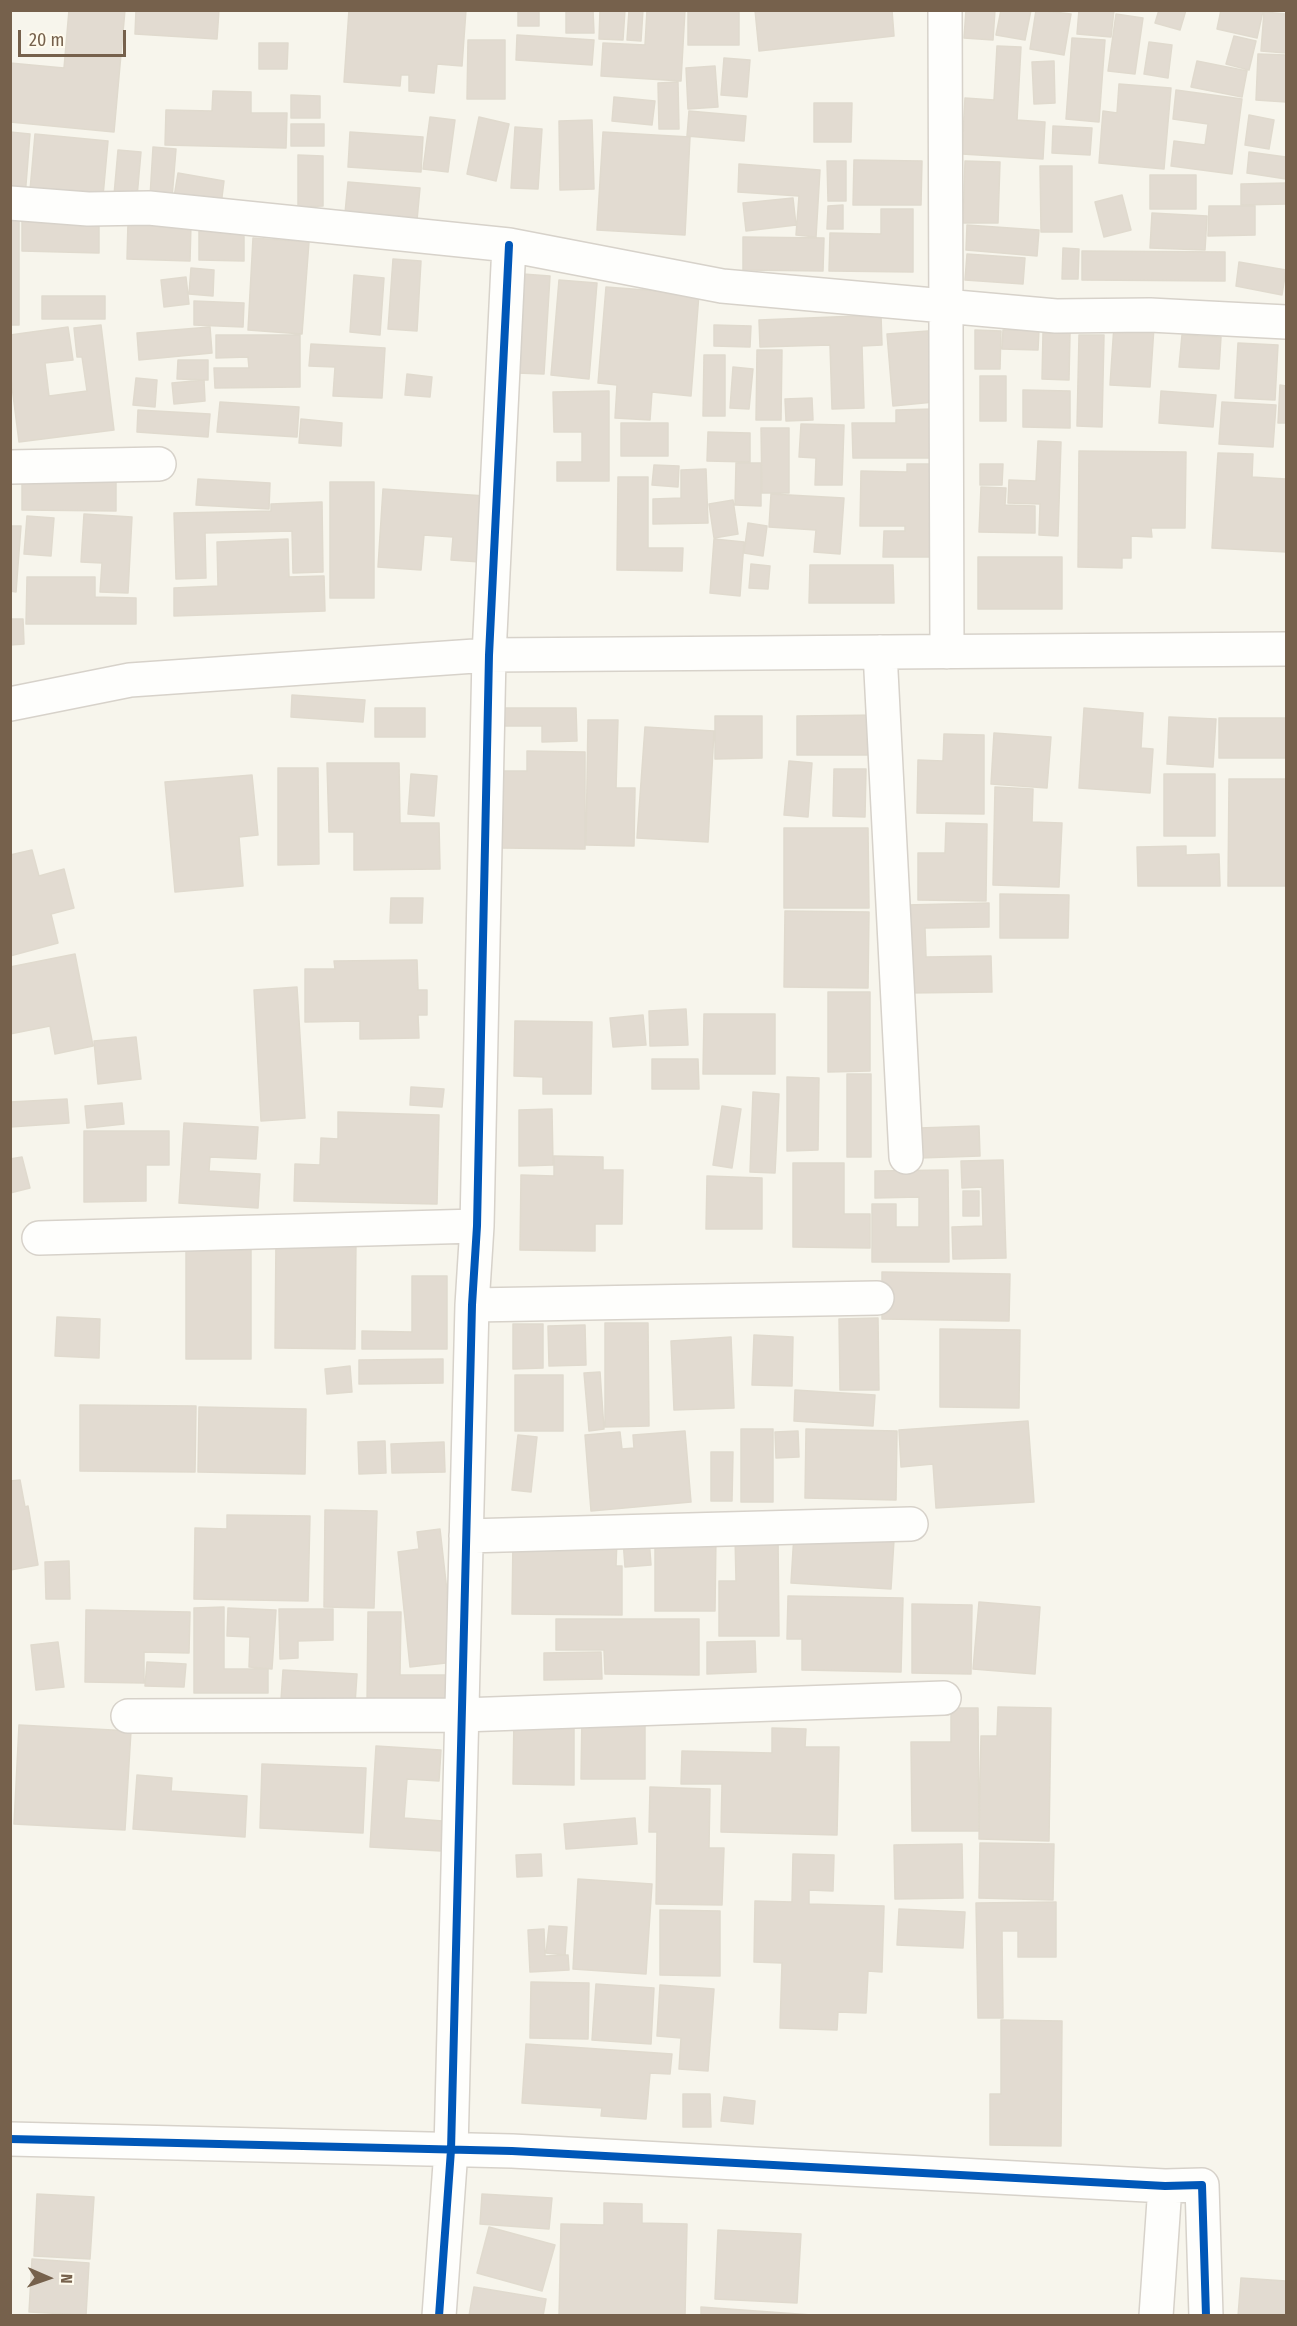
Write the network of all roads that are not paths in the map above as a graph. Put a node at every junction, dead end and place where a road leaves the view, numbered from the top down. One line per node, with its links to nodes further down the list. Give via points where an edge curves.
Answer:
1 (945, 10): 4 (street)
2 (10, 203): 3 (street, via 87,210 149,208)
3 (509, 245): 4 (street, via 722,286); 11 (street)
4 (945, 305): 5 (street, via 1056,316 1150,315); 10 (street)
5 (1287, 322)
6 (159, 464): 7 (street)
7 (10, 467)
8 (1287, 649): 10 (street)
9 (880, 652): 10 (street); 11 (street); 13 (street)
10 (947, 652)
11 (489, 655): 12 (street, via 130,680); 14 (street)
12 (10, 704)
13 (906, 1157)
14 (477, 1226): 15 (street); 17 (street)
15 (39, 1238)
16 (877, 1298): 17 (street)
17 (472, 1305): 19 (street)
18 (911, 1524): 19 (street)
19 (466, 1536): 21 (street)
20 (944, 1698): 21 (street)
21 (462, 1715): 22 (street); 24 (street)
22 (128, 1716)
23 (10, 2139): 24 (street)
24 (451, 2150): 25 (street); 26 (street)
25 (1165, 2186): 27 (street); 28 (street, via 1202,2185)
26 (439, 2316)
27 (1156, 2316)
28 (1206, 2316)

